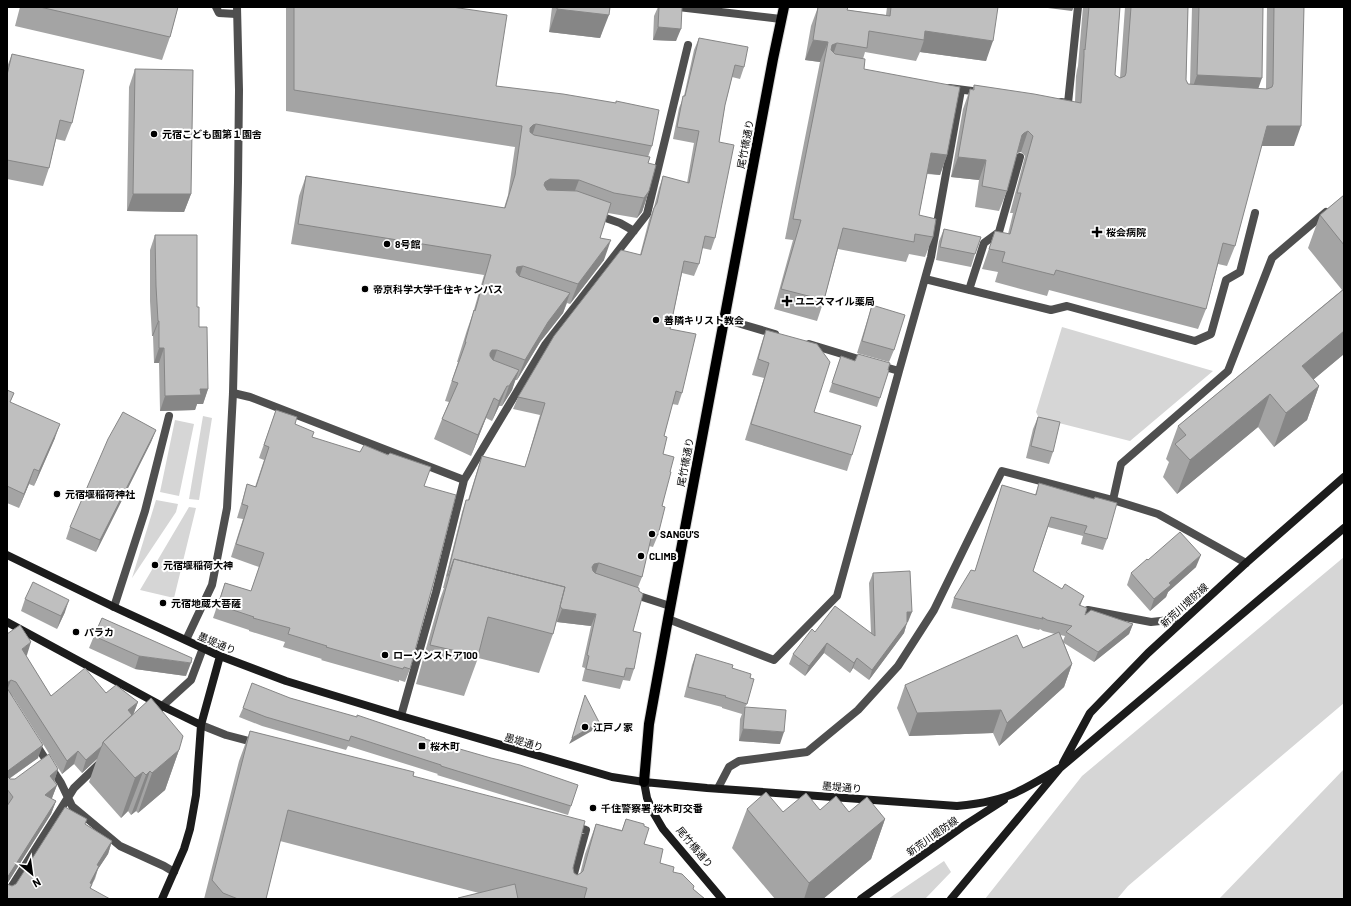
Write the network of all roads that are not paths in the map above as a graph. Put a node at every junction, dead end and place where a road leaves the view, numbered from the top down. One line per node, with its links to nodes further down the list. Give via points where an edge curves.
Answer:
1 (216, 7): 5 (street, via 219,13)
2 (678, 7): 6 (street)
3 (784, 7): 6 (main road, 尾竹橋通り)
4 (1078, 7): 11 (street, via 1068,102)
5 (237, 11): 23 (street, via 239,90)
6 (781, 19): 19 (main road, 尾竹橋通り)
7 (688, 45): 16 (street, via 652,173 647,214)
8 (940, 87): 9 (street)
9 (961, 90): 10 (street); 17 (street, via 932,257)
10 (992, 94)
11 (1052, 101)
12 (1020, 157): 18 (street, via 999,232 984,243)
13 (1332, 208): 27 (street, via 1272,258 1228,371 1121,464)
14 (1255, 212): 18 (street, via 1240,272 1226,280 1211,334 1195,341 1067,306 1051,310)
15 (592, 213): 16 (street)
16 (634, 231): 26 (street, via 568,309 516,386)
17 (925, 279): 18 (street); 22 (street)
18 (970, 290)
19 (724, 319): 20 (street); 32 (main road, 尾竹橋通り)
20 (781, 336)
21 (803, 343): 22 (street)
22 (898, 371): 35 (street, via 837,596 774,660)
23 (233, 393): 26 (street, via 250,397); 38 (street, via 226,519 212,585)
24 (169, 416): 33 (street, via 145,511)
25 (1344, 477): 30 (main road, 新荒川堤防線)
26 (464, 480): 43 (street, via 440,593)
27 (1113, 500): 30 (street, via 1158,514); 50 (street, via 1002,471 934,610 898,666 858,710 807,752 739,761 729,767)
28 (1344, 528): 48 (main road, 新荒川堤防線)
29 (7, 555): 33 (main road, 墨堤通り)
30 (1246, 563): 37 (main road, 新荒川堤防線)
31 (628, 592): 32 (street)
32 (670, 606): 35 (main road, 尾竹橋通り)
33 (114, 607): 38 (main road, 墨堤通り)
34 (1088, 610): 37 (street, via 1152,622 1170,620)
35 (668, 619): 49 (main road, 尾竹橋通り, via 649,724)
36 (7, 622): 41 (main road)
37 (1178, 624): 48 (main road, 新荒川堤防線, via 1090,713)
38 (186, 640): 39 (main road, 墨堤通り)
39 (203, 648): 40 (main road, 墨堤通り); 41 (street, via 191,680)
40 (220, 656): 43 (main road, 墨堤通り, via 286,681); 44 (main road)
41 (162, 706): 42 (street); 44 (main road)
42 (152, 716)
43 (401, 716): 49 (main road, 墨堤通り, via 584,770)
44 (201, 725): 46 (street, via 226,735); 54 (main road, via 196,795 190,829)
45 (30, 735): 52 (street, via 42,762)
46 (264, 744)
47 (108, 756): 52 (street)
48 (1060, 768): 51 (main road, 墨堤通り); 60 (main road, 新荒川堤防線)
49 (644, 782): 50 (main road, 墨堤通り); 58 (main road, 尾竹橋通り, via 647,798 663,829)
50 (718, 788): 51 (main road, 墨堤通り, via 957,806 995,800)
51 (1017, 792): 59 (main road, 新荒川堤防線, via 962,827)
52 (68, 796): 54 (street, via 72,806 120,846); 55 (street)
53 (564, 824): 57 (street, via 586,830)
54 (174, 872): 56 (main road)
55 (7, 894)
56 (162, 899)
57 (567, 899)
58 (722, 899)
59 (861, 899)
60 (950, 899)

